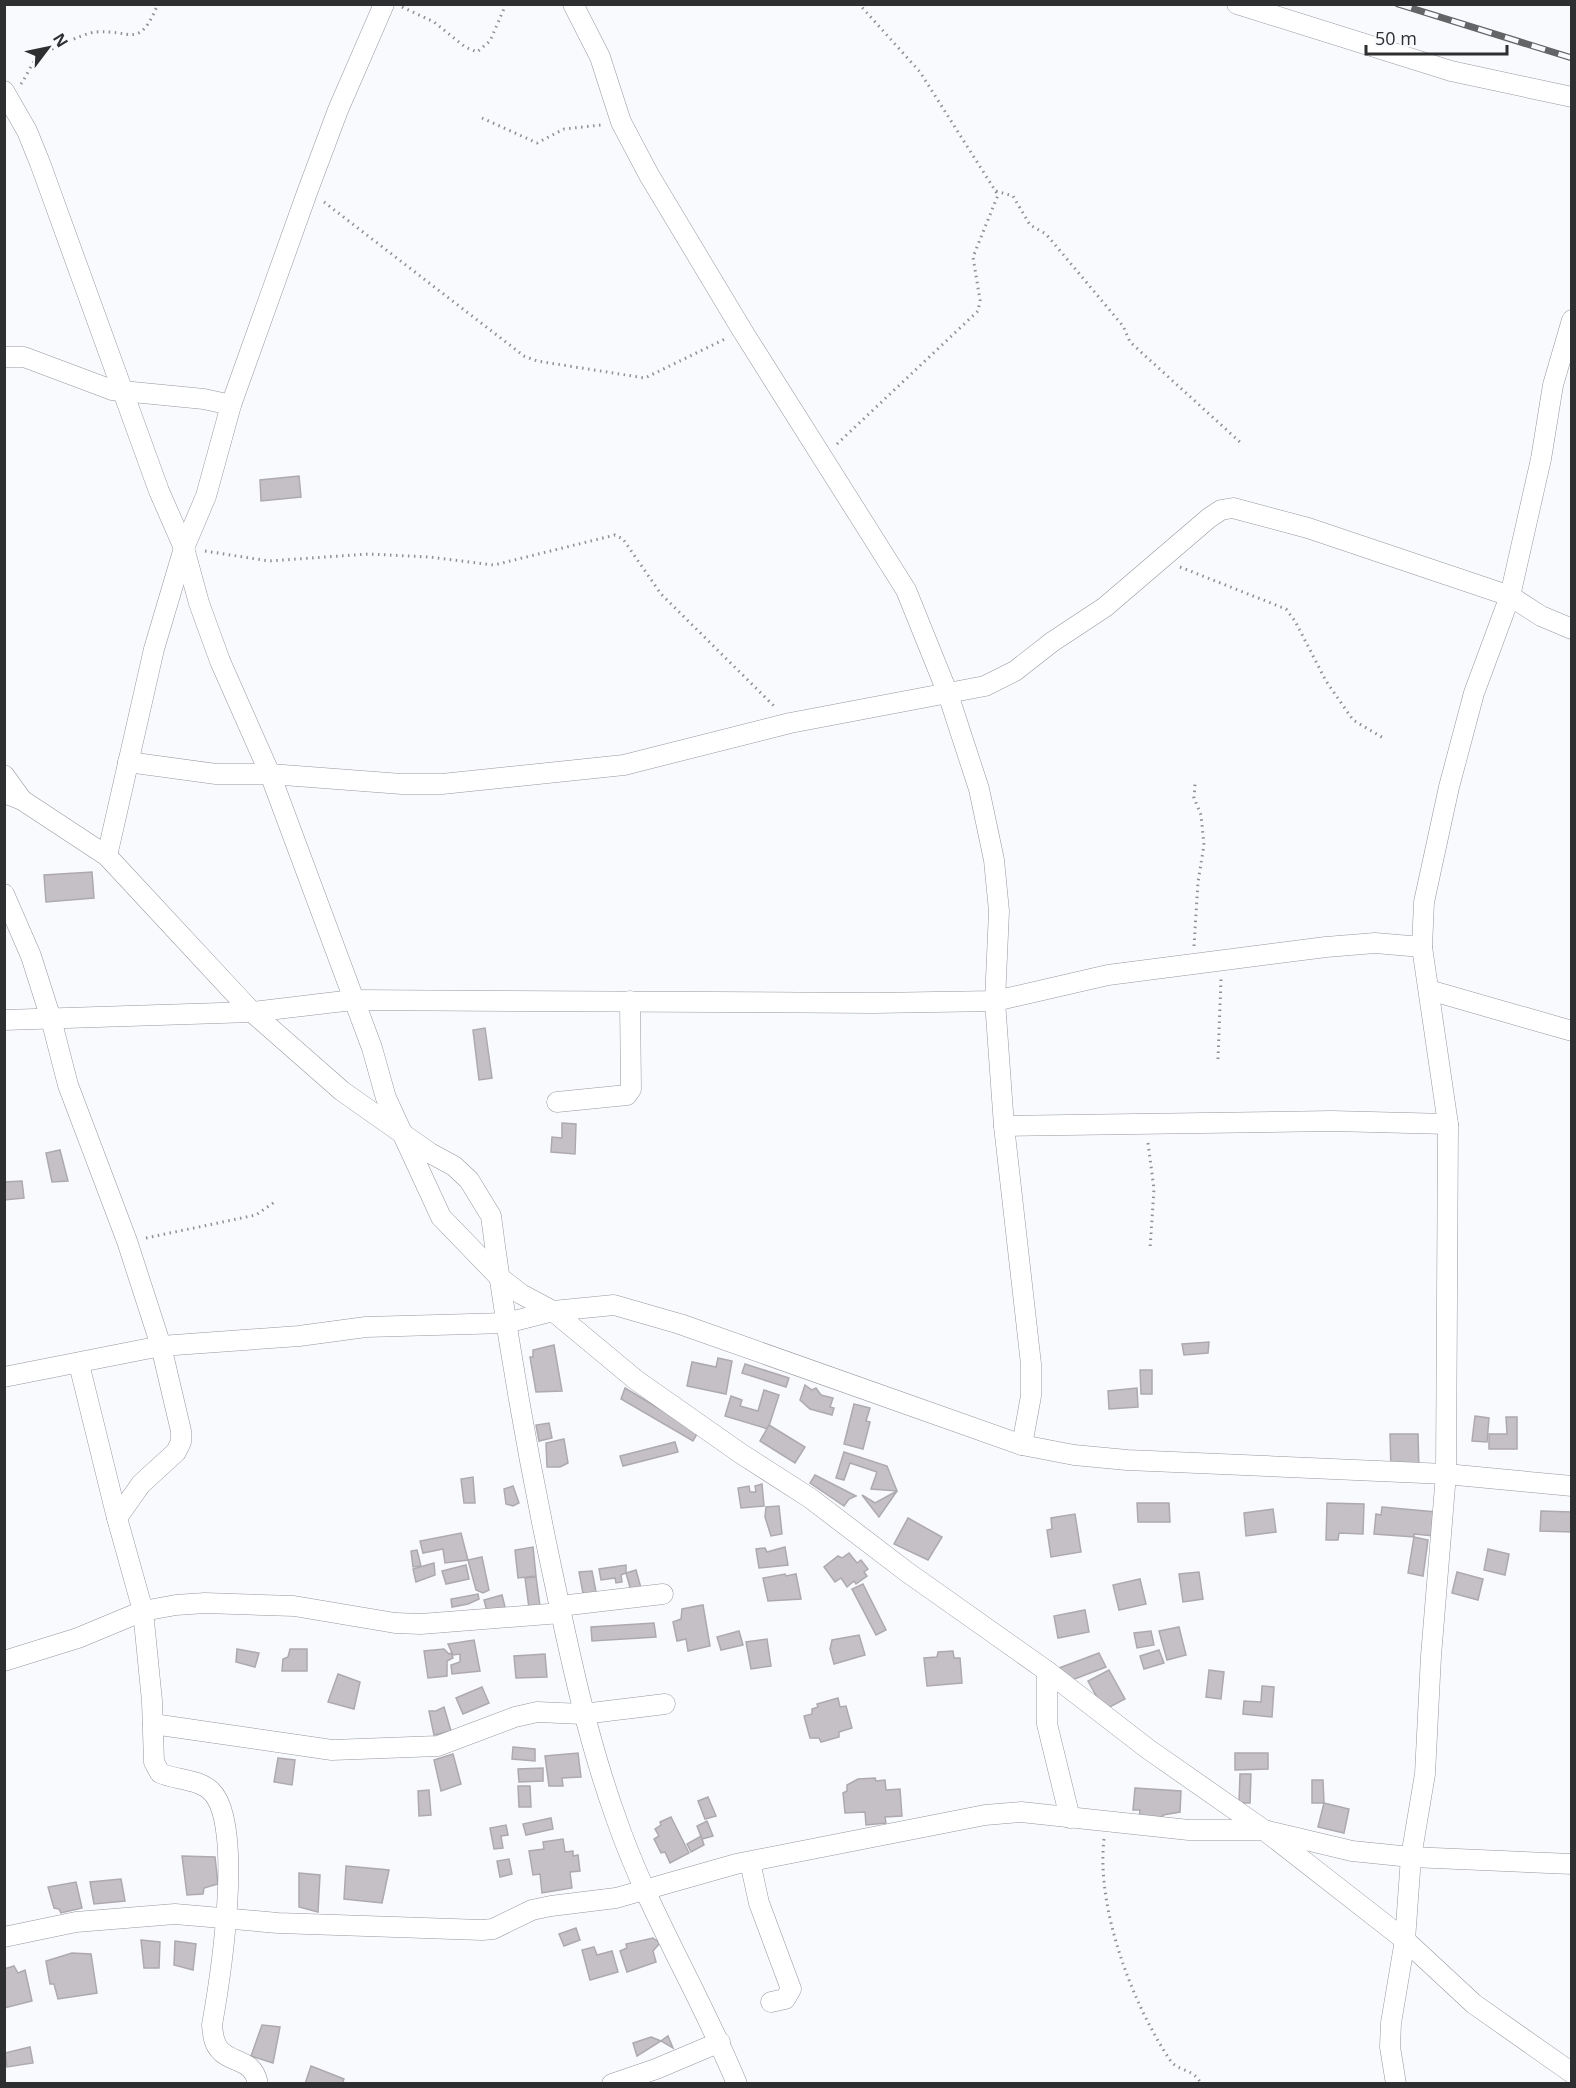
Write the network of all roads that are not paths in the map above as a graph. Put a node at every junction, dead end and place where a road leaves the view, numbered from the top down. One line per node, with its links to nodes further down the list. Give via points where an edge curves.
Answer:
1 (384, 4): 9 (street, via 338,110)
2 (573, 4): 13 (street, via 600,57 621,122 742,330 906,590)
3 (1237, 4): 5 (street, via 1451,71)
4 (6, 94): 8 (street, via 35,152)
5 (1572, 97)
6 (1572, 320): 11 (street, via 1553,385 1541,459)
7 (4, 357): 8 (street, via 24,357)
8 (124, 391): 9 (street); 10 (street)
9 (231, 405): 10 (street, via 206,496)
10 (184, 548): 14 (street, via 154,650); 15 (street, via 220,662)
11 (1510, 596): 12 (street, via 1541,616); 13 (street, via 1308,528 1233,508 1221,510 1105,607 1008,675 985,686); 20 (street, via 1474,693 1449,787 1424,902)
12 (1572, 629)
13 (948, 694): 15 (street, via 790,723 624,765 442,784); 24 (street, via 979,789 994,861 999,911)
14 (128, 762): 15 (street, via 216,774); 18 (street)
15 (270, 774): 22 (street)
16 (4, 775): 17 (street)
17 (13, 796): 18 (street)
18 (107, 856): 25 (street)
19 (4, 894): 26 (street, via 31,956)
20 (1422, 947): 21 (street); 24 (street, via 1336,946 1108,975)
21 (1429, 990): 28 (street); 30 (street)
22 (353, 1000): 23 (street); 25 (street); 32 (street)
23 (630, 1001): 24 (street); 29 (street, via 631,1089 627,1095)
24 (994, 1001): 31 (street)
25 (252, 1012): 26 (street); 32 (street, via 342,1091)
26 (51, 1019): 27 (street); 36 (street, via 68,1085 127,1241)
27 (4, 1020)
28 (1572, 1030)
29 (557, 1102)
30 (1448, 1124): 31 (street, via 1310,1121); 40 (street)
31 (1004, 1126): 39 (street, via 1031,1364)
32 (400, 1132): 33 (street, via 441,1217); 33 (street, via 469,1180 491,1216)
33 (499, 1277): 34 (street); 35 (street)
34 (553, 1311): 35 (street); 39 (street, via 614,1305 658,1317 769,1353); 47 (street, via 636,1380 810,1498)
35 (506, 1323): 36 (street, via 366,1327); 44 (street, via 528,1459)
36 (161, 1346): 37 (street); 42 (street, via 181,1442 176,1452 141,1484)
37 (79, 1364): 38 (street); 42 (street)
38 (4, 1377)
39 (1022, 1446): 40 (street, via 1127,1460)
40 (1446, 1474): 41 (street); 53 (street, via 1425,1774)
41 (1572, 1486)
42 (117, 1518): 45 (street)
43 (663, 1594): 44 (street)
44 (560, 1610): 45 (street, via 421,1624 294,1606 205,1603); 49 (street)
45 (143, 1611): 46 (street, via 78,1638); 50 (street)
46 (4, 1661)
47 (1047, 1671): 51 (street, via 1047,1724); 52 (street, via 1148,1749)
48 (665, 1704): 49 (street)
49 (583, 1714): 50 (street, via 537,1713 515,1717 438,1746 360,1751); 56 (street)
50 (153, 1724): 57 (street, via 154,1762 160,1773 211,1790 221,1804 226,1825)
51 (1070, 1818): 52 (street, via 1189,1830); 54 (street, via 1021,1812 985,1815)
52 (1264, 1830): 53 (street, via 1352,1851); 59 (street)
53 (1411, 1857): 55 (street); 59 (street)
54 (750, 1862): 56 (street); 60 (street, via 759,1903 791,1989 785,1999)
55 (1572, 1864)
56 (643, 1889): 57 (street, via 616,1898 532,1910 493,1929 482,1930 278,1923); 61 (street)
57 (226, 1917): 58 (street, via 136,1915); 63 (street, via 212,2025 215,2043 220,2052 246,2063)
58 (4, 1936)
59 (1405, 1940): 62 (street, via 1474,2004); 66 (street, via 1391,2024)
60 (771, 2002)
61 (720, 2042): 64 (street); 65 (street)
62 (1572, 2073)
63 (258, 2084)
64 (612, 2084)
65 (737, 2084)
66 (1396, 2084)

